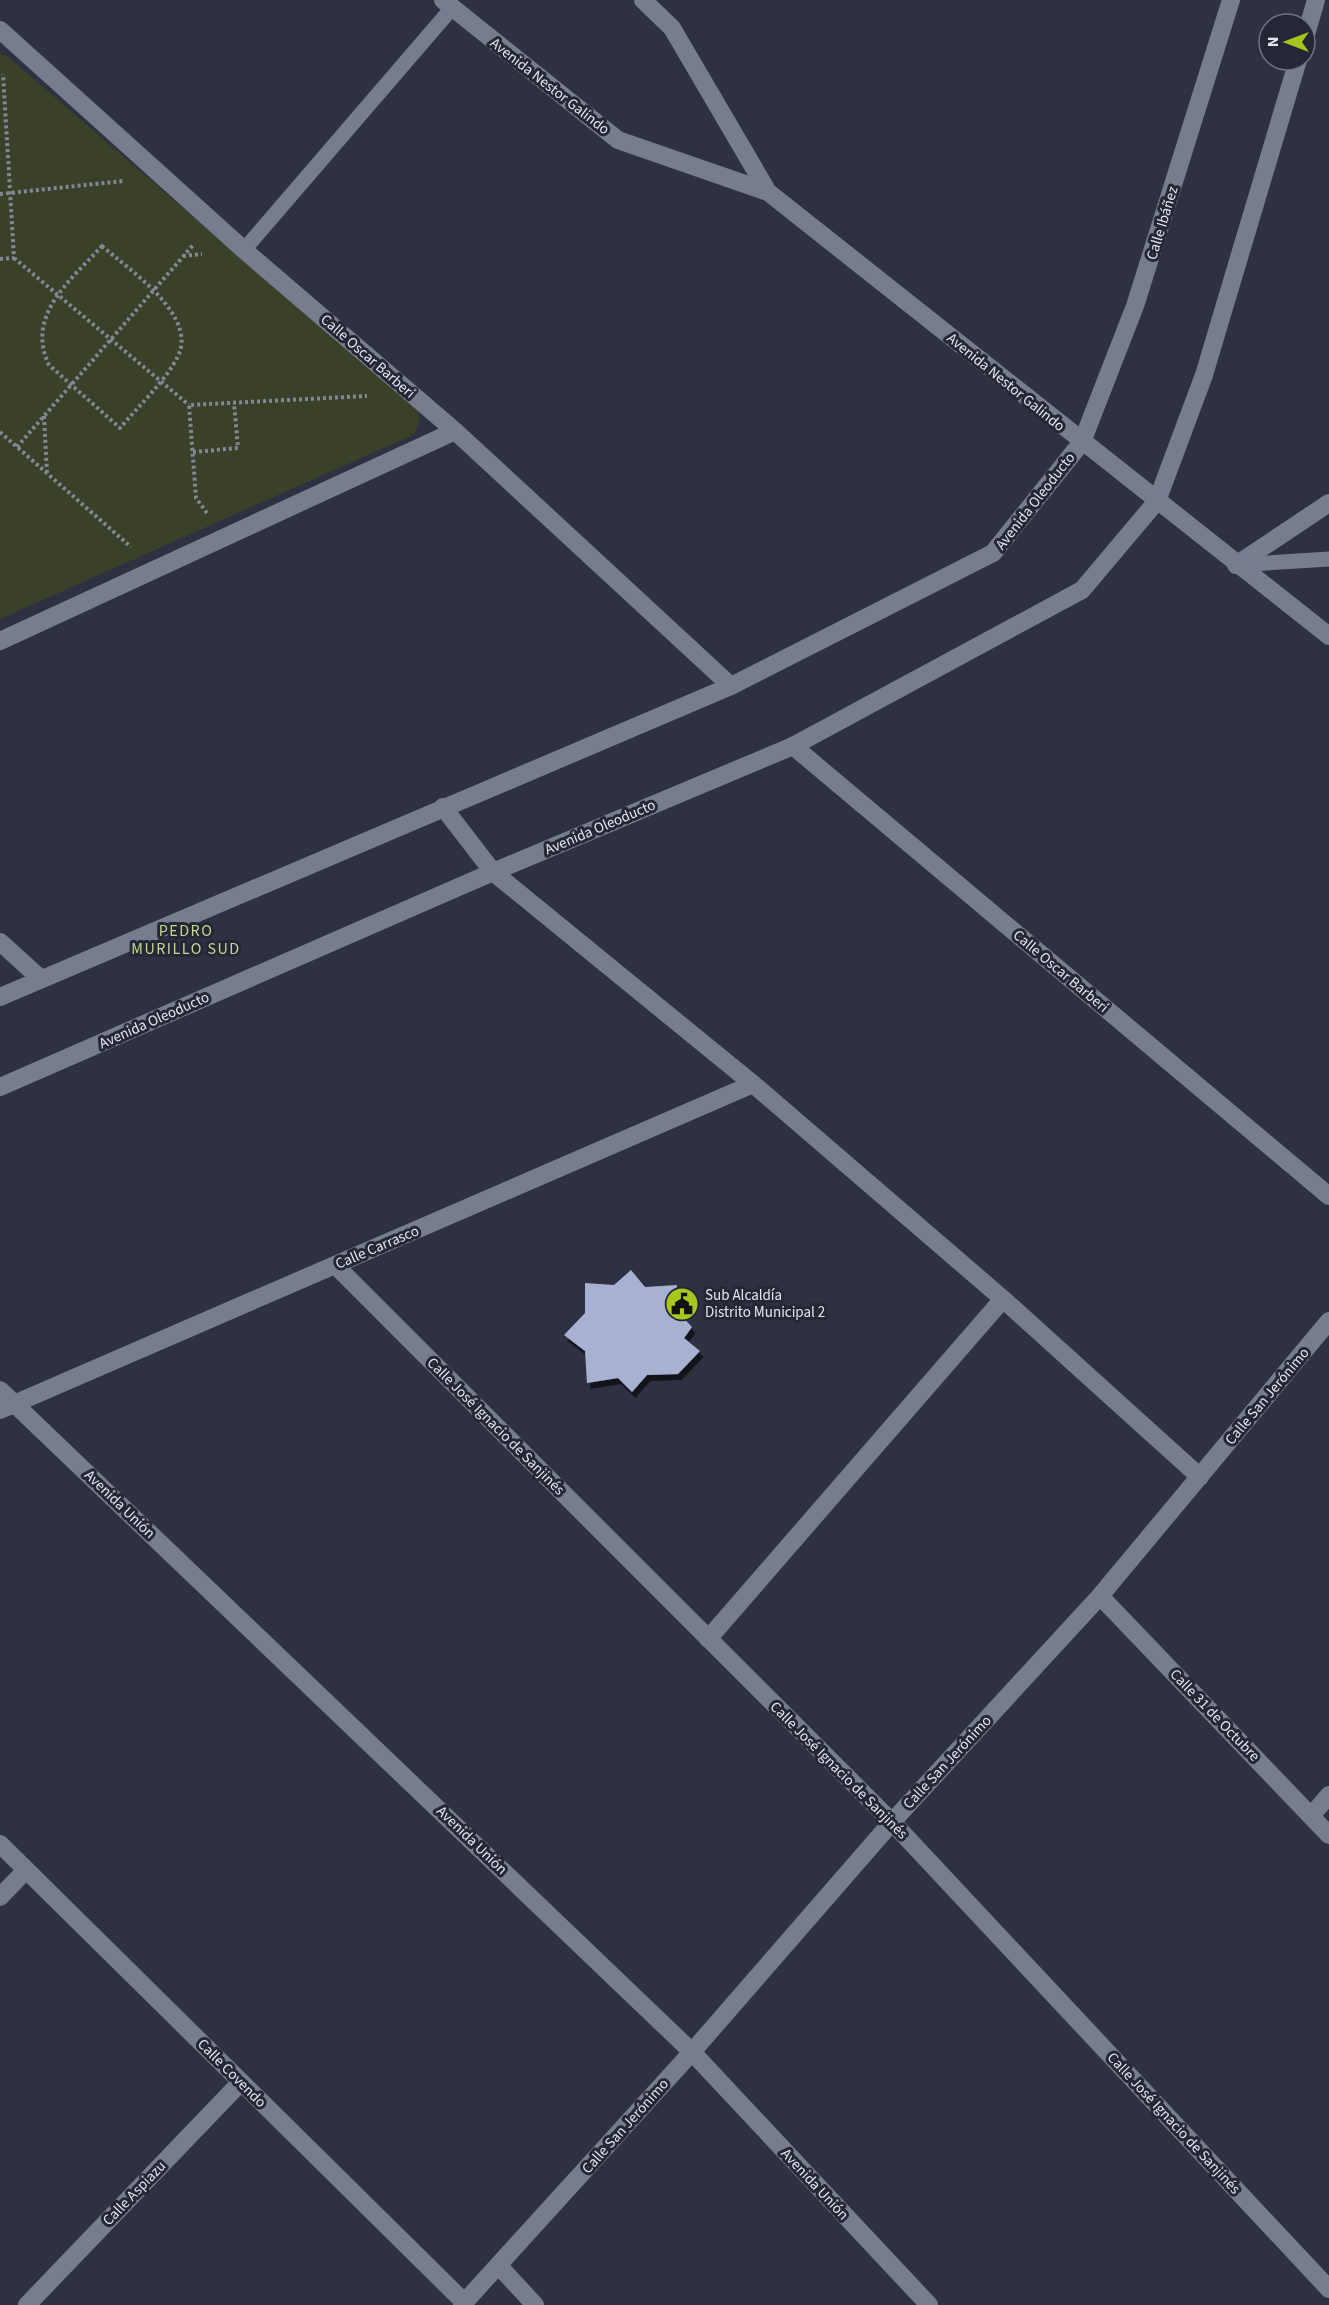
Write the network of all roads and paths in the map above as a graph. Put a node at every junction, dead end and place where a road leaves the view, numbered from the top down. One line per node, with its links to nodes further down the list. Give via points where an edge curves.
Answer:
1 (643, 0): 8 (street, Avenida Nestor Galindo, via 672,28)
2 (1231, 0): 26 (street, Calle Ibáñez, via 1136,306)
3 (447, 4): 8 (street, Avenida Nestor Galindo, via 618,140); 12 (lane)
4 (0, 30): 5 (street, Calle Oscar Barberi)
5 (18, 47): 7 (street, Calle Oscar Barberi); 9 (path, via 2,64)
6 (1294, 72): 30 (street, via 1204,375)
7 (150, 165): 9 (path, via 138,180); 11 (street, Calle Oscar Barberi)
8 (768, 192): 26 (street, Avenida Nestor Galindo)
9 (10, 193): 10 (path); 13 (path)
10 (0, 194)
11 (213, 223): 12 (street, Calle Oscar Barberi); 15 (path)
12 (244, 250): 19 (street, Calle Oscar Barberi)
13 (14, 258): 14 (path); 16 (path)
14 (0, 259)
15 (153, 291): 16 (path, via 102,246); 17 (path); 18 (path, via 177,316 183,338 178,356)
16 (58, 295): 17 (path); 20 (path, via 43,321 40,337 49,365)
17 (111, 340): 18 (path); 20 (path)
18 (160, 380): 20 (path, via 120,428); 22 (path)
19 (397, 382): 21 (path, via 387,395); 24 (street, Calle Oscar Barberi)
20 (71, 386): 23 (path)
21 (234, 403): 22 (path); 28 (path, via 238,448)
22 (189, 405): 28 (path)
23 (44, 416): 27 (path); 29 (path)
24 (455, 431): 37 (street); 38 (street, Calle Oscar Barberi)
25 (0, 432): 27 (path)
26 (1082, 442): 30 (street, Avenida Nestor Galindo); 38 (street, Avenida Oleoducto, via 993,553)
27 (17, 447): 29 (path)
28 (193, 452): 32 (path, via 196,498 209,516)
29 (47, 474): 33 (path)
30 (1157, 501): 35 (street, Avenida Nestor Galindo); 39 (street, Avenida Oleoducto, via 1082,590)
31 (1329, 503): 35 (street)
32 (198, 520)
33 (133, 549)
34 (1329, 559): 35 (lane)
35 (1236, 565): 36 (street, Avenida Nestor Galindo)
36 (1329, 636)
37 (0, 641)
38 (731, 686): 40 (street, Avenida Oleoducto)
39 (793, 746): 41 (street, Avenida Oleoducto); 47 (street, Calle Oscar Barberi)
40 (443, 807): 41 (street); 43 (street, Avenida Oleoducto)
41 (493, 872): 45 (street); 46 (street, Avenida Oleoducto)
42 (0, 942): 43 (street)
43 (41, 979): 44 (street, Avenida Oleoducto)
44 (0, 997)
45 (753, 1084): 48 (street, Calle Carrasco); 49 (street)
46 (0, 1087)
47 (1329, 1196)
48 (335, 1265): 52 (street, Calle Carrasco); 55 (street, Calle José Ignacio de Sanjinés)
49 (1003, 1299): 53 (street); 55 (street)
50 (1329, 1321): 53 (street, Calle San Jerónimo)
51 (0, 1390): 52 (street, Avenida Unión)
52 (8, 1407): 63 (street, Avenida Unión)
53 (1200, 1477): 54 (street, Calle San Jerónimo)
54 (1100, 1596): 57 (street, Calle 31 de Octubre); 58 (street, Calle San Jerónimo)
55 (708, 1639): 58 (street, Calle José Ignacio de Sanjinés)
56 (1329, 1795): 57 (street)
57 (1311, 1816): 59 (street, Calle 31 de Octubre)
58 (892, 1822): 63 (street, Calle San Jerónimo); 66 (street, Calle José Ignacio de Sanjinés)
59 (1329, 1835)
60 (0, 1844): 61 (street, Calle Covendo)
61 (26, 1870): 62 (street); 64 (street, Calle Covendo)
62 (0, 1897)
63 (692, 2052): 65 (street, Calle San Jerónimo); 70 (street, Avenida Unión)
64 (240, 2082): 67 (street, Calle Covendo); 68 (street, Calle Aspiazu)
65 (498, 2265): 67 (street, Calle San Jerónimo); 69 (street)
66 (1329, 2289)
67 (463, 2304)
68 (27, 2305)
69 (535, 2305)
70 (929, 2305)

